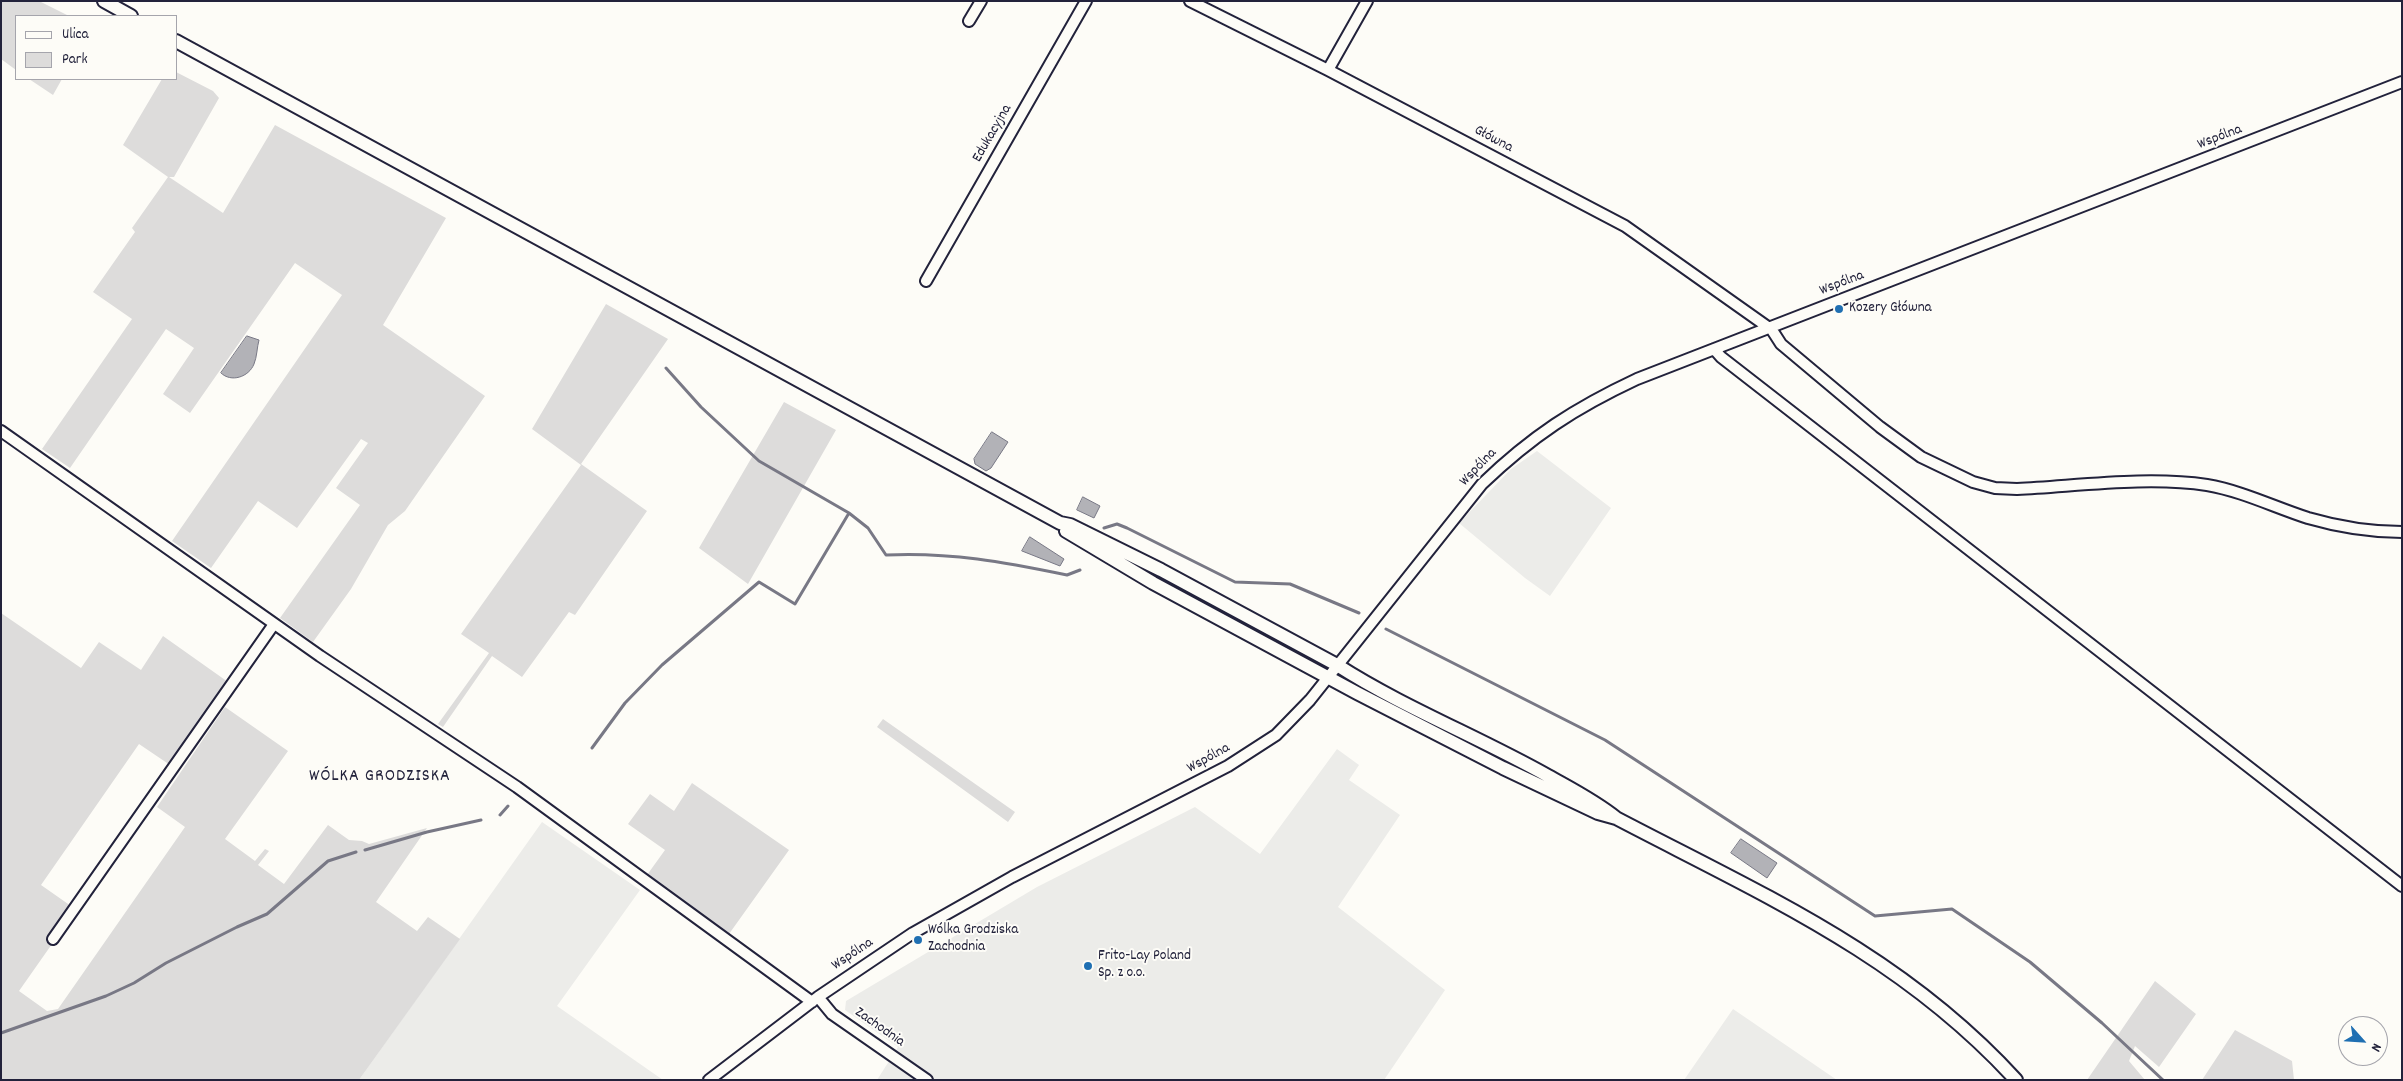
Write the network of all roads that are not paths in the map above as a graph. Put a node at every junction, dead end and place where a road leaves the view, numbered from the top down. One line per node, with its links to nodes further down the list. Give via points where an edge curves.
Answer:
1 (104, 1): 6 (main road)
2 (981, 1): 7 (street)
3 (1086, 1): 11 (street, Edukacyjna)
4 (1190, 1): 9 (street, Główna)
5 (1367, 1): 9 (street)
6 (129, 15)
7 (969, 21)
8 (178, 42): 15 (main road)
9 (1328, 70): 12 (street, Główna, via 1625,226)
10 (2402, 82): 12 (street, Wspólna)
11 (926, 281)
12 (1769, 328): 13 (street, Wspólna); 16 (street, Główna, via 1781,344 1880,427 1921,457 1973,482 2017,489 2162,482 2206,485 2353,529)
13 (1714, 349): 18 (street, Wspólna, via 1638,379 1568,414 1508,460 1461,509); 21 (street)
14 (1, 430): 17 (street, Zachodnia)
15 (1060, 523): 18 (main road, via 1162,570); 19 (main road, via 1066,532 1153,582)
16 (2402, 532)
17 (274, 624): 22 (street); 23 (street, Zachodnia, via 520,790)
18 (1337, 666): 19 (street, Wspólna); 20 (main road, via 1362,682 1516,759 1602,806)
19 (1328, 677): 20 (main road, via 1503,768 1598,813); 23 (street, Wspólna, via 1288,724 1260,747 966,902 913,933)
20 (1616, 818): 26 (main road, via 1803,915 1873,957 1941,1007)
21 (2402, 886)
22 (53, 938)
23 (815, 999): 24 (street, Wspólna); 25 (street, Zachodnia)
24 (709, 1080)
25 (927, 1080)
26 (2016, 1080)

